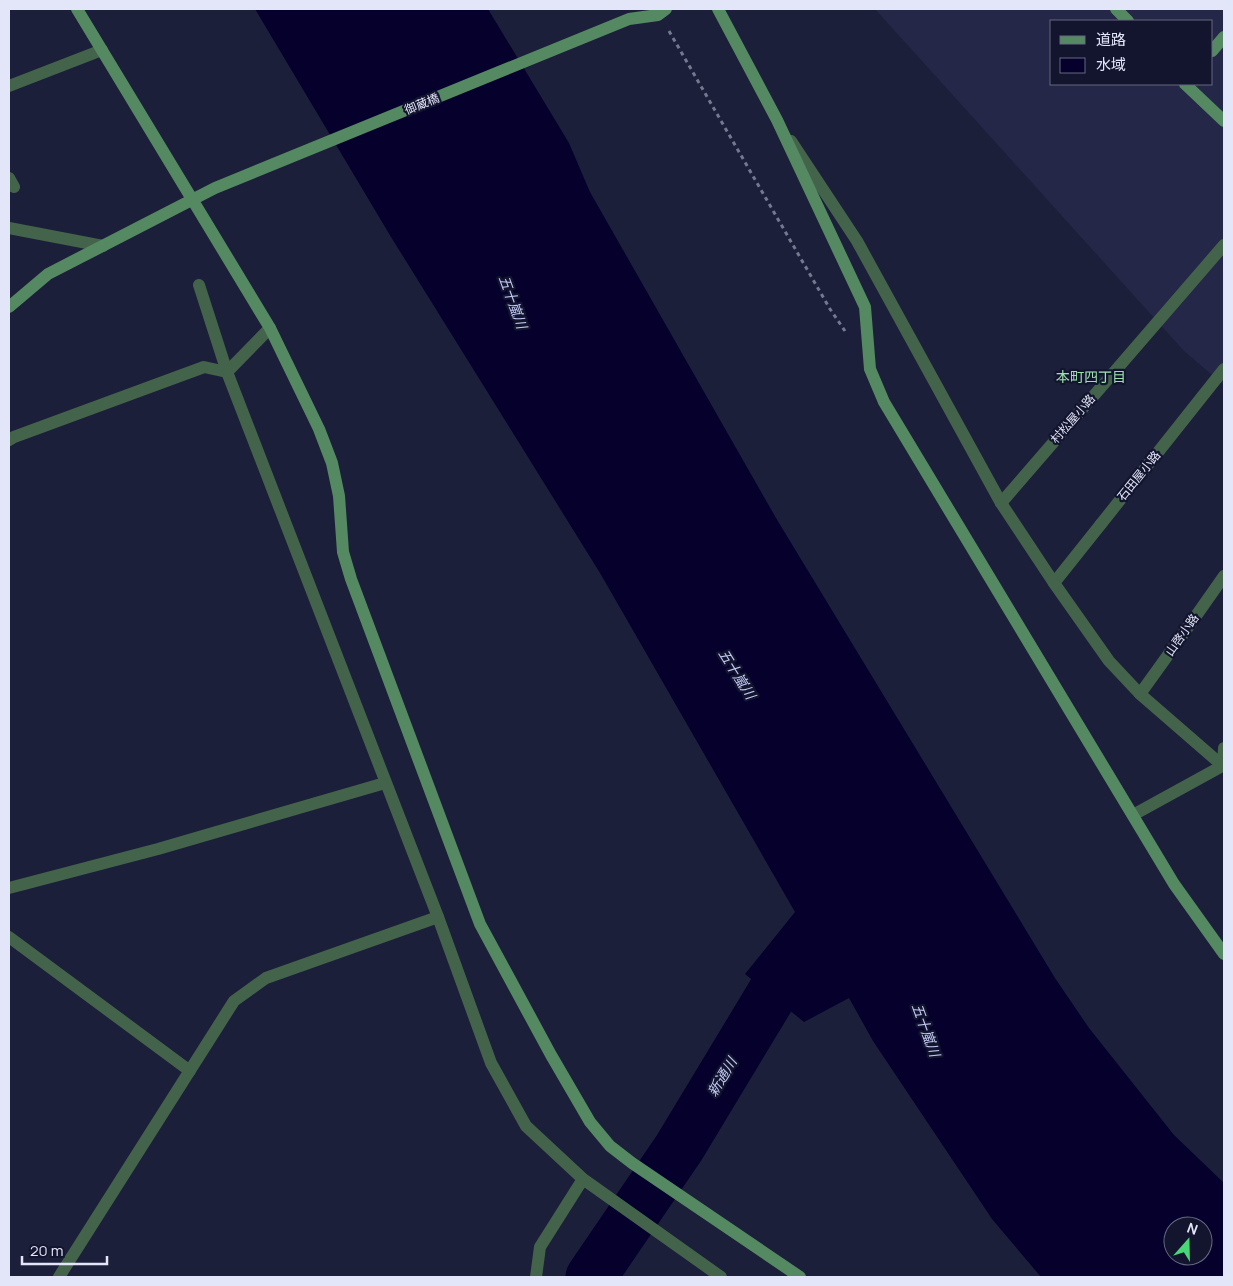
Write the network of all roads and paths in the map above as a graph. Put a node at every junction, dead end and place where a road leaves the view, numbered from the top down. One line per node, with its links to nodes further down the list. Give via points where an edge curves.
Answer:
1 (77, 9): 7 (street)
2 (718, 9): 11 (street)
3 (1116, 9): 5 (street)
4 (662, 12): 13 (street, 御蔵橋, via 630,19); 20 (path)
5 (1127, 20)
6 (1224, 37): 8 (street)
7 (102, 50): 10 (street); 13 (street)
8 (1213, 50)
9 (1186, 85): 12 (street)
10 (9, 86)
11 (778, 120): 24 (street, via 857,241); 31 (street, via 865,307 870,369 884,402)
12 (1224, 121)
13 (192, 200): 16 (street, 御蔵橋); 19 (street)
14 (9, 228): 16 (street)
15 (1224, 244): 24 (street, 村松屋小路)
16 (104, 246): 18 (street, 御蔵橋, via 48,274)
17 (199, 285): 22 (street)
18 (9, 307)
19 (270, 328): 22 (street); 41 (street, via 320,429 332,463 339,496 343,552 351,579 480,924 551,1055 590,1122 610,1146)
20 (845, 332)
21 (1224, 369): 26 (street, 石田屋小路)
22 (227, 372): 23 (street, via 204,367); 30 (street)
23 (9, 440)
24 (1001, 503): 26 (street)
25 (1224, 576): 27 (street, 山啓小路)
26 (1054, 583): 27 (street, via 1109,661)
27 (1140, 694): 29 (street)
28 (1224, 748): 29 (street)
29 (1224, 765): 31 (street)
30 (385, 783): 32 (street, via 158,849); 33 (street)
31 (1133, 815): 35 (street, via 1174,884)
32 (9, 888)
33 (438, 917): 36 (street, via 266,978 234,1001); 37 (street, via 491,1063 526,1126)
34 (9, 937): 36 (street)
35 (1224, 954)
36 (190, 1071): 38 (street)
37 (583, 1179): 39 (street, via 540,1247); 40 (street)
38 (59, 1277)
39 (536, 1277)
40 (721, 1277)
41 (800, 1277)

